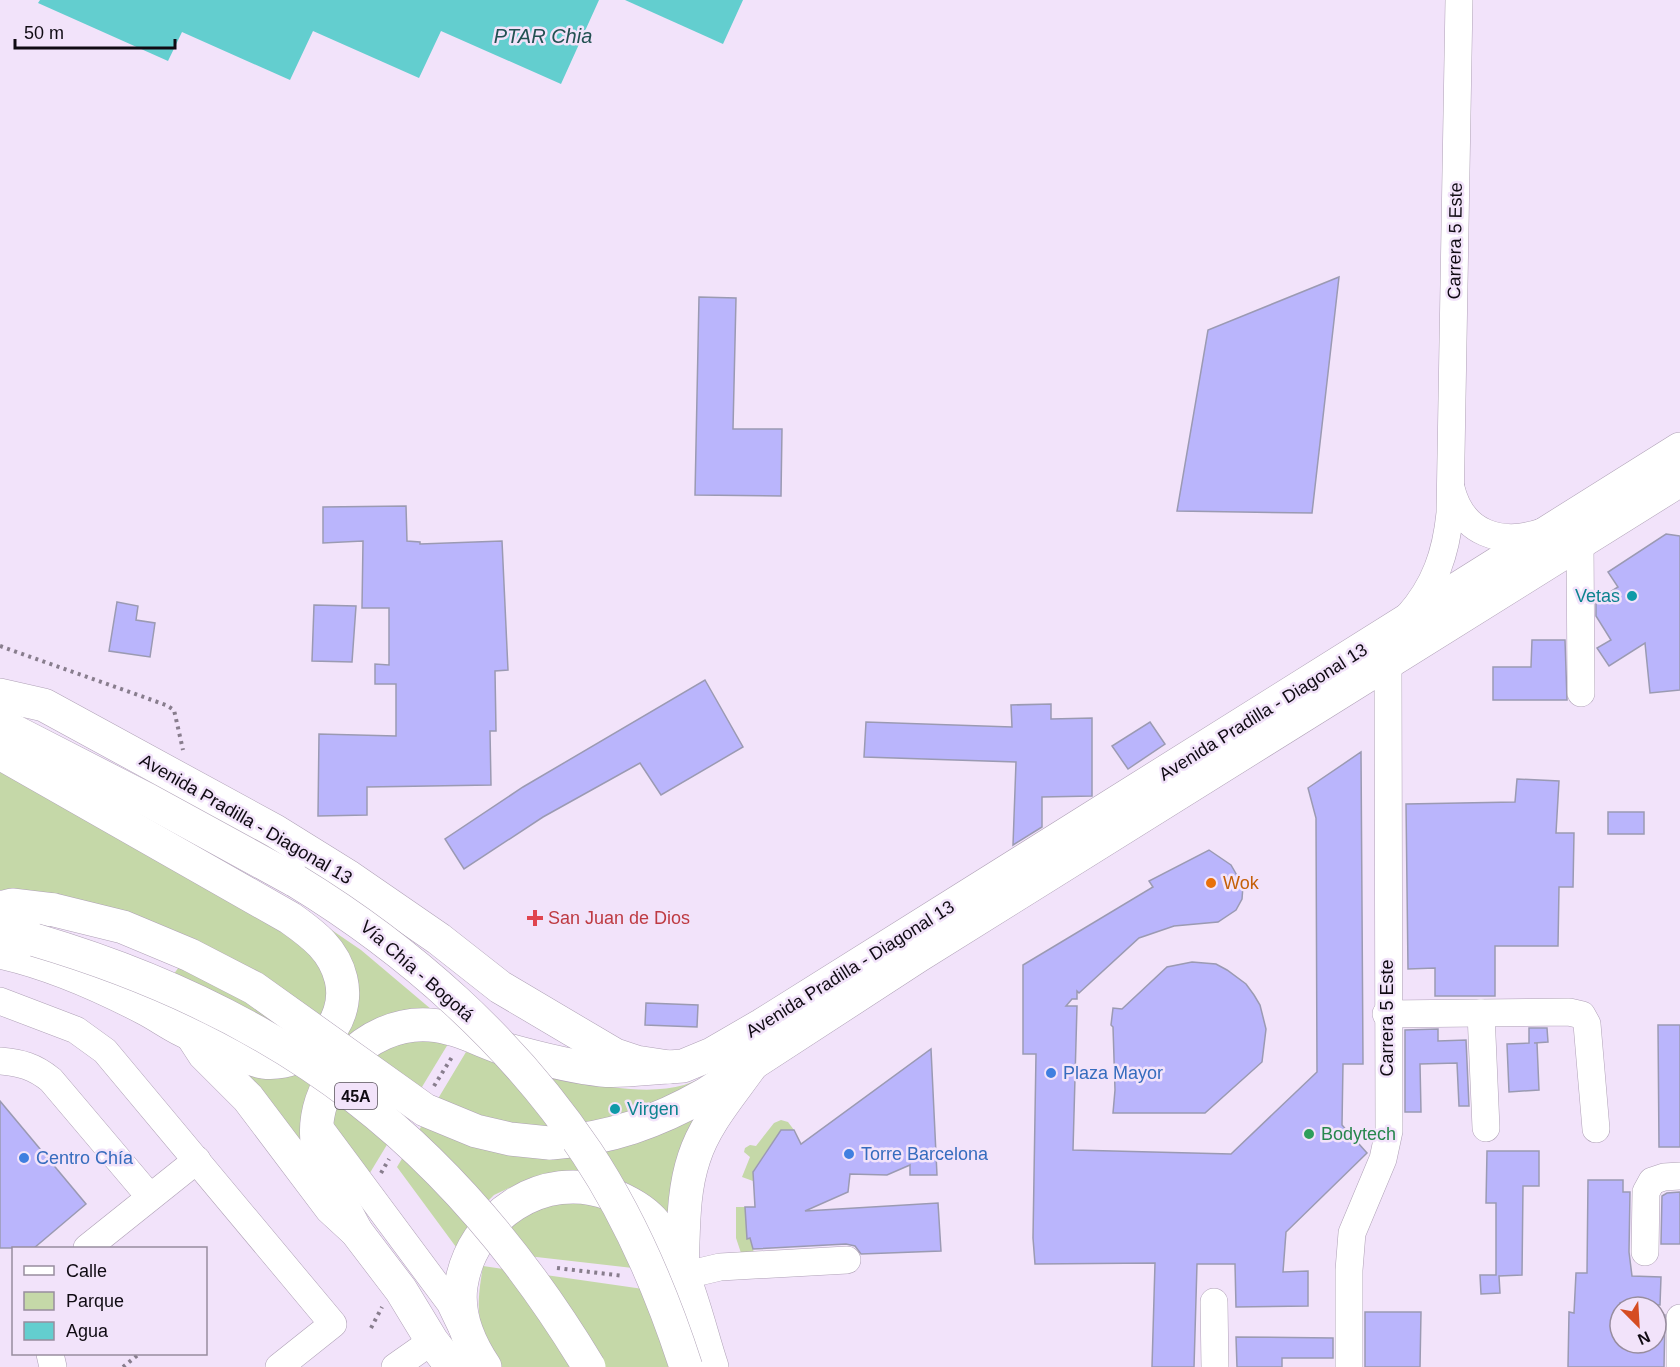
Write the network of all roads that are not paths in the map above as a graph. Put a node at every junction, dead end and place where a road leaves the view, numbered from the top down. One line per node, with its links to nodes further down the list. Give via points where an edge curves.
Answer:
1 (1459, 0): 4 (street, Carrera 5 Este)
2 (1680, 449): 5 (main road, Avenida Pradilla - Diagonal 13)
3 (1680, 480): 6 (main road, Avenida Pradilla - Diagonal 13)
4 (1450, 482): 5 (street, Carrera 5 Este, via 1455,505 1473,525 1496,537 1521,539); 7 (street, Carrera 5 Este, via 1446,544 1437,574 1421,602)
5 (1546, 531): 7 (main road, Avenida Pradilla - Diagonal 13)
6 (1580, 542): 8 (main road, Avenida Pradilla - Diagonal 13); 9 (street)
7 (1399, 626): 22 (main road, Avenida Pradilla - Diagonal 13, via 762,1024 712,1054)
8 (1388, 663): 18 (street, Carrera 5 Este); 21 (main road, Avenida Pradilla - Diagonal 13)
9 (1581, 693)
10 (0, 695): 22 (main road, Avenida Pradilla - Diagonal 13, via 44,705 275,831 439,939 500,987 590,1042 636,1062)
11 (0, 724): 41 (main road, Vía Chía - Bogotá, bridge, via 148,800 351,915 401,952 494,1039 587,1153 646,1260)
12 (0, 753): 19 (main road, via 290,918 326,947 336,963 342,982 338,1017 320,1044 307,1053 290,1060 263,1062 218,1041)
13 (0, 908): 21 (main road, Avenida Pradilla - Diagonal 13, bridge, via 12,905 54,910 123,927 190,955 254,988 425,1110 476,1131 510,1139 549,1143 600,1138 654,1121 698,1099)
14 (0, 924): 40 (main road, 45A, bridge, via 35,940 130,970 204,1002 308,1062 357,1097 403,1135 487,1221 530,1276)
15 (0, 952): 19 (main road, via 50,966 98,986)
16 (0, 1001): 26 (street, via 49,1018 96,1042)
17 (1481, 1013): 18 (street); 24 (street); 25 (street, via 1582,1015 1587,1024)
18 (1386, 1014): 44 (street, Carrera 5 Este, via 1389,1131 1383,1159 1352,1233)
19 (191, 1034): 29 (main road, via 204,1054 248,1098 331,1208)
20 (0, 1061): 28 (street, via 26,1064 51,1080)
21 (753, 1063): 33 (main road, via 706,1129 694,1156 684,1210)
22 (669, 1067): 23 (main road, via 602,1070 507,1049 445,1027 413,1025 377,1036 347,1057 334,1074)
23 (317, 1124): 29 (main road, via 318,1148 326,1171); 37 (street, via 450,1303)
24 (1486, 1128)
25 (1596, 1129)
26 (197, 1160): 28 (street); 38 (street, via 333,1324)
27 (1680, 1176): 31 (street, via 1652,1181 1646,1192)
28 (150, 1197): 30 (street)
29 (356, 1231): 36 (main road, via 401,1290)
30 (88, 1247)
31 (1645, 1252)
32 (847, 1260): 33 (street, via 720,1267)
33 (682, 1276): 37 (main road, via 671,1245 651,1219 625,1200 600,1190 574,1187 547,1190 522,1199 482,1233 469,1257 461,1286); 42 (main road)
34 (1214, 1302): 43 (street)
35 (1680, 1318): 45 (street)
36 (432, 1341): 37 (main road); 39 (street)
37 (470, 1360)
38 (279, 1367)
39 (395, 1367)
40 (589, 1367)
41 (686, 1367)
42 (712, 1367)
43 (1215, 1367)
44 (1349, 1367)
45 (1680, 1367)

